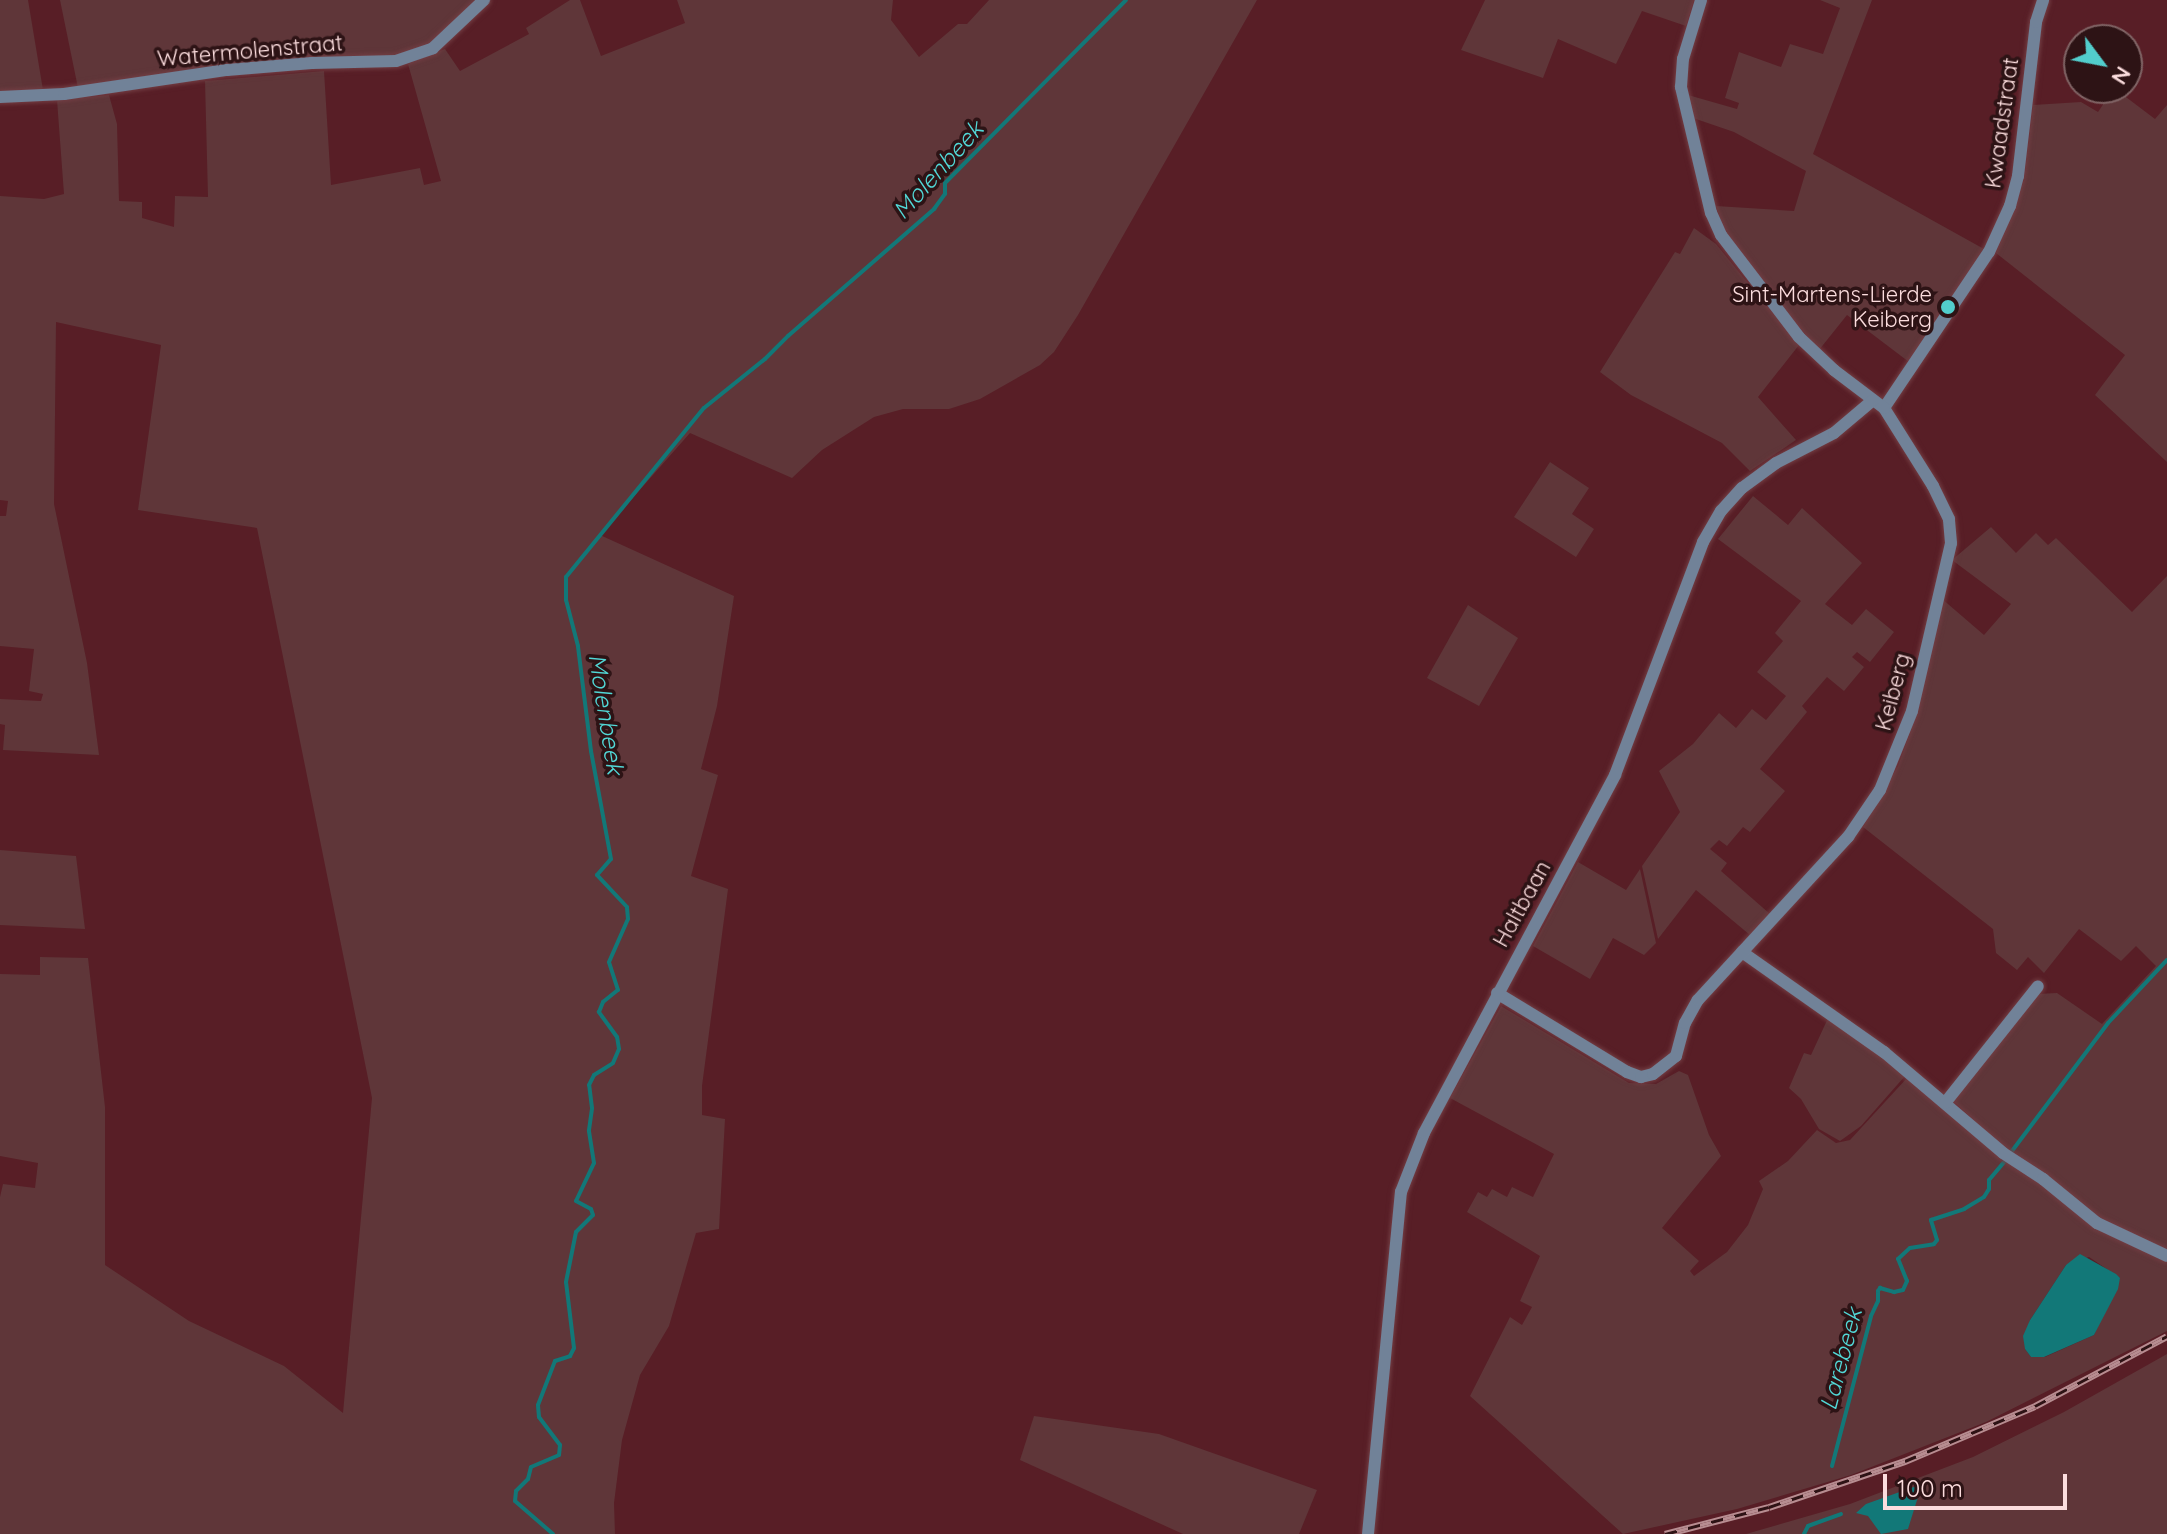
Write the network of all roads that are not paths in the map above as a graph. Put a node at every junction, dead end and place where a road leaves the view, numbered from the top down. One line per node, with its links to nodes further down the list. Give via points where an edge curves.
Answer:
1 (484, 0): 4 (street, Watermolenstraat, via 433,48 396,61 227,70 64,94)
2 (1701, 0): 5 (street, via 1683,59 1681,87 1711,213 1732,254 1799,337)
3 (2043, 0): 6 (street, Kwaadstraat, via 2010,206 1989,252)
4 (0, 97)
5 (1873, 400): 6 (street); 9 (street, Haltbaan, via 1834,433 1776,463 1721,511 1703,542 1615,775)
6 (1884, 408): 7 (street, Keiberg, via 1933,486 1952,530 1912,711 1892,765 1859,822)
7 (1742, 952): 9 (street, Keiberg, via 1690,1011 1676,1056 1641,1077); 10 (street)
8 (2038, 986): 10 (street)
9 (1497, 993): 12 (street, Haltbaan, via 1424,1133 1401,1192)
10 (1945, 1103): 11 (street, via 2097,1223)
11 (2167, 1256)
12 (1368, 1534)

